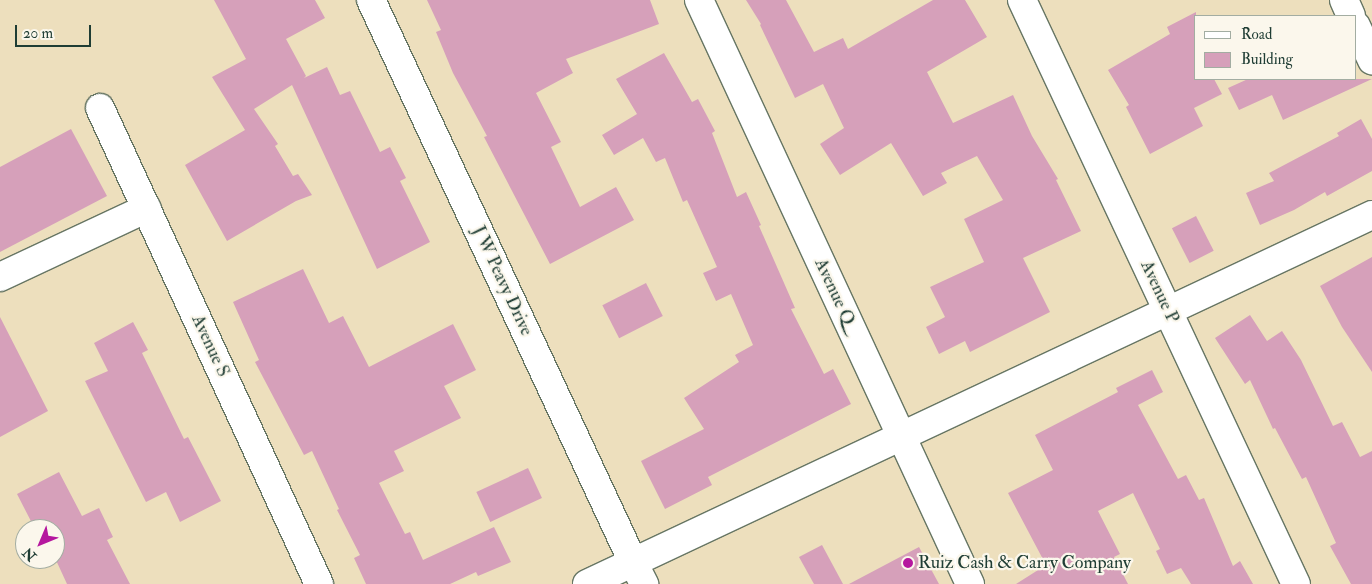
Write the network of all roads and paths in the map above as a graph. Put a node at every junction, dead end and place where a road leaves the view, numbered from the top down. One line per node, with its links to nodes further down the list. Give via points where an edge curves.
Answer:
1 (371, 0): 14 (street, J W Peavy Drive)
2 (699, 0): 13 (street, Avenue Q)
3 (1022, 0): 12 (street, Avenue P)
4 (1344, 0): 5 (street)
5 (1351, 15)
6 (1357, 28): 7 (street)
7 (1372, 60)
8 (100, 108): 9 (street, Avenue S)
9 (148, 208): 11 (street); 15 (street, Avenue S)
10 (1372, 216): 12 (street)
11 (0, 277)
12 (1168, 312): 13 (street); 18 (street, Avenue P)
13 (902, 438): 14 (street); 17 (street, Avenue Q)
14 (638, 573): 16 (street)
15 (319, 584)
16 (586, 584)
17 (970, 584)
18 (1296, 584)

